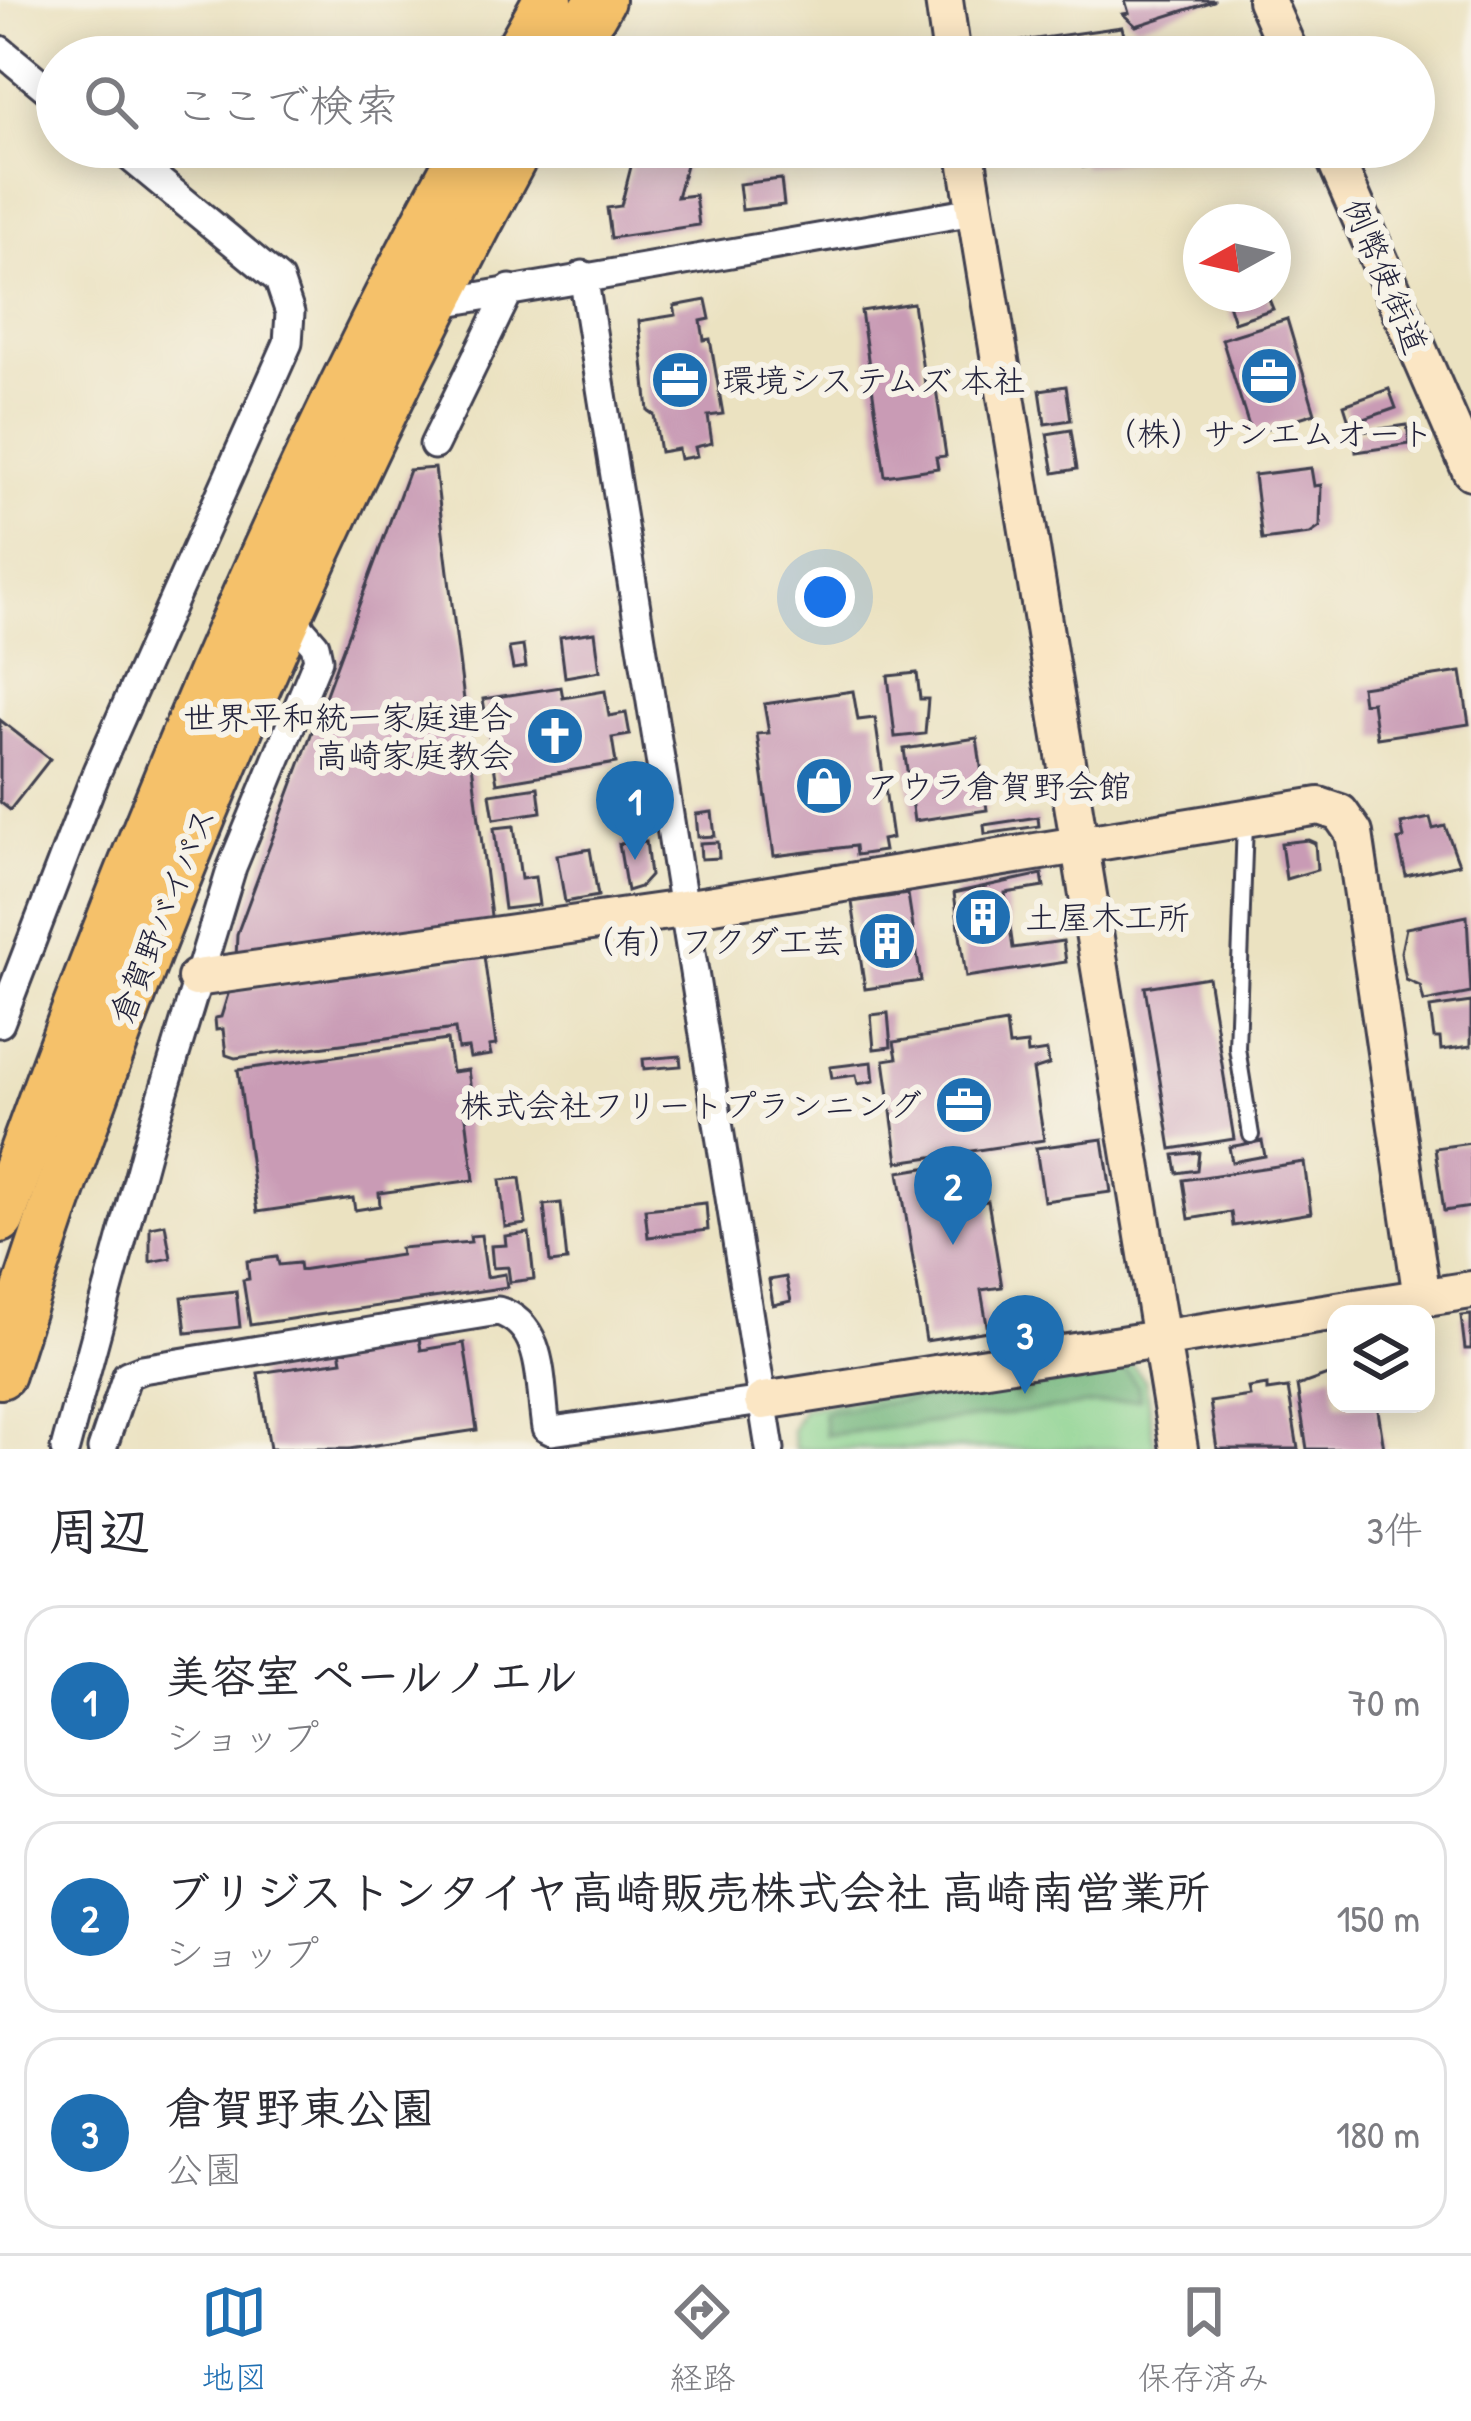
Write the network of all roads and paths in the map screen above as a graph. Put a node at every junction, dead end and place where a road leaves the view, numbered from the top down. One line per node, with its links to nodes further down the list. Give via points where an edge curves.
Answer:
1 (548, 0): 5 (highway)
2 (600, 0): 6 (highway)
3 (944, 0): 7 (street)
4 (1266, 0): 8 (street)
5 (528, 36)
6 (579, 36)
7 (949, 36)
8 (1282, 36)
9 (0, 50): 10 (street)
10 (36, 80)
11 (143, 168): 27 (street, via 279,280 290,313 288,343 97,771)
12 (456, 168): 29 (highway, 倉賀野バイパス, via 360,349 187,728)
13 (507, 168): 19 (highway, 倉賀野バイパス)
14 (968, 168): 16 (street)
15 (1339, 168): 21 (street, 例幣使街道)
16 (974, 211): 17 (street); 24 (street)
17 (583, 275): 18 (street); 25 (street)
18 (510, 289): 19 (street); 20 (street)
19 (436, 304): 22 (highway, 倉賀野バイパス)
20 (434, 445)
21 (1471, 471)
22 (289, 615): 26 (street, via 318,659 232,866); 33 (highway, 倉賀野バイパス, via 144,951)
23 (1245, 818): 24 (street); 28 (lane, via 1237,1048); 31 (street, via 1319,806 1340,813 1354,833)
24 (1081, 844): 25 (street); 32 (street)
25 (683, 908): 26 (street); 34 (street)
26 (196, 978): 35 (street)
27 (0, 1023)
28 (1251, 1136)
29 (0, 1218)
30 (1471, 1290): 31 (street)
31 (1422, 1298): 32 (street)
32 (1160, 1338): 34 (street); 38 (street)
33 (0, 1374)
34 (763, 1401): 36 (street, via 546,1428 531,1331 498,1311 142,1369 127,1375 117,1395); 37 (street)
35 (65, 1449)
36 (103, 1449)
37 (770, 1449)
38 (1179, 1449)

